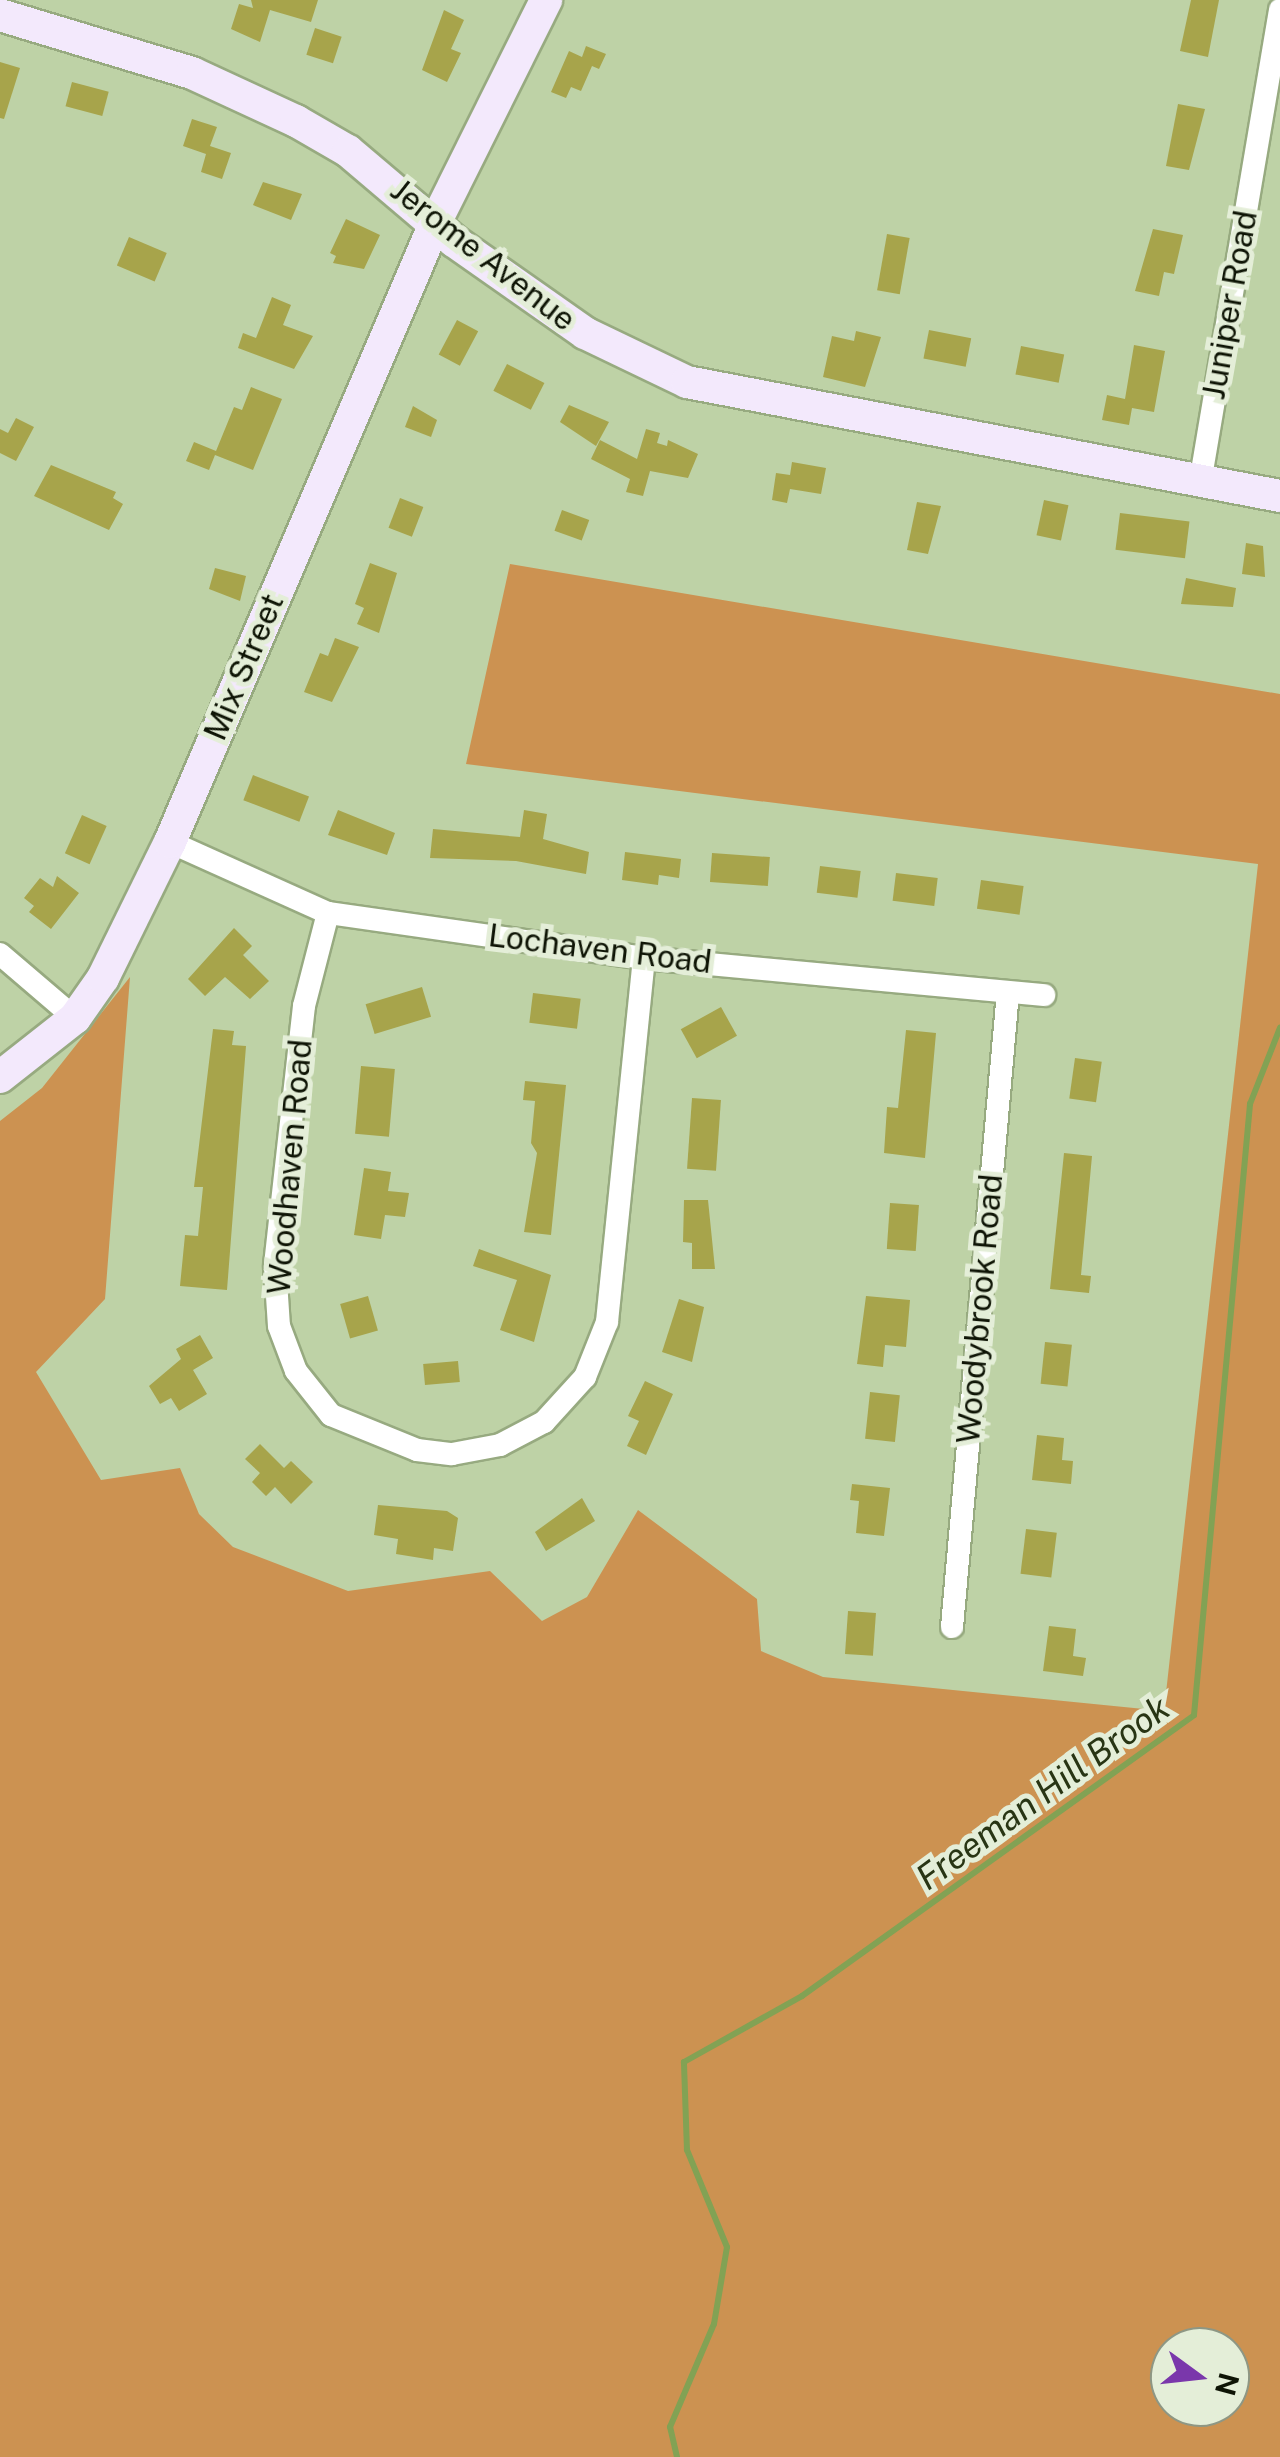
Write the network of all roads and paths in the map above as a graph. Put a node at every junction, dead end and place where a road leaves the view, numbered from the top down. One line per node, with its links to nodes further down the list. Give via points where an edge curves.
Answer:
1 (546, 0): 4 (main road, Mix Street)
2 (1280, 10): 5 (street, Juniper Road)
3 (0, 15): 4 (main road, Jerome Avenue, via 239,92 348,151)
4 (436, 221): 5 (main road, Jerome Avenue, via 585,333 688,382); 7 (main road, Mix Street)
5 (1200, 483): 6 (main road, Jerome Avenue)
6 (1280, 496)
7 (170, 842): 8 (street, Lochaven Road); 13 (main road, Mix Street, via 103,978)
8 (328, 913): 10 (street, Lochaven Road); 10 (street, Woodhaven Road, via 304,1006 275,1266 279,1326 296,1371 331,1415 417,1450 452,1454 500,1444 544,1422 585,1376 607,1322)
9 (0, 954): 13 (street)
10 (644, 958): 11 (street, Lochaven Road)
11 (1008, 992): 12 (street, Lochaven Road); 15 (street, Woodybrook Road)
12 (1044, 996)
13 (75, 1018): 14 (main road, Mix Street)
14 (0, 1076)
15 (952, 1627)

